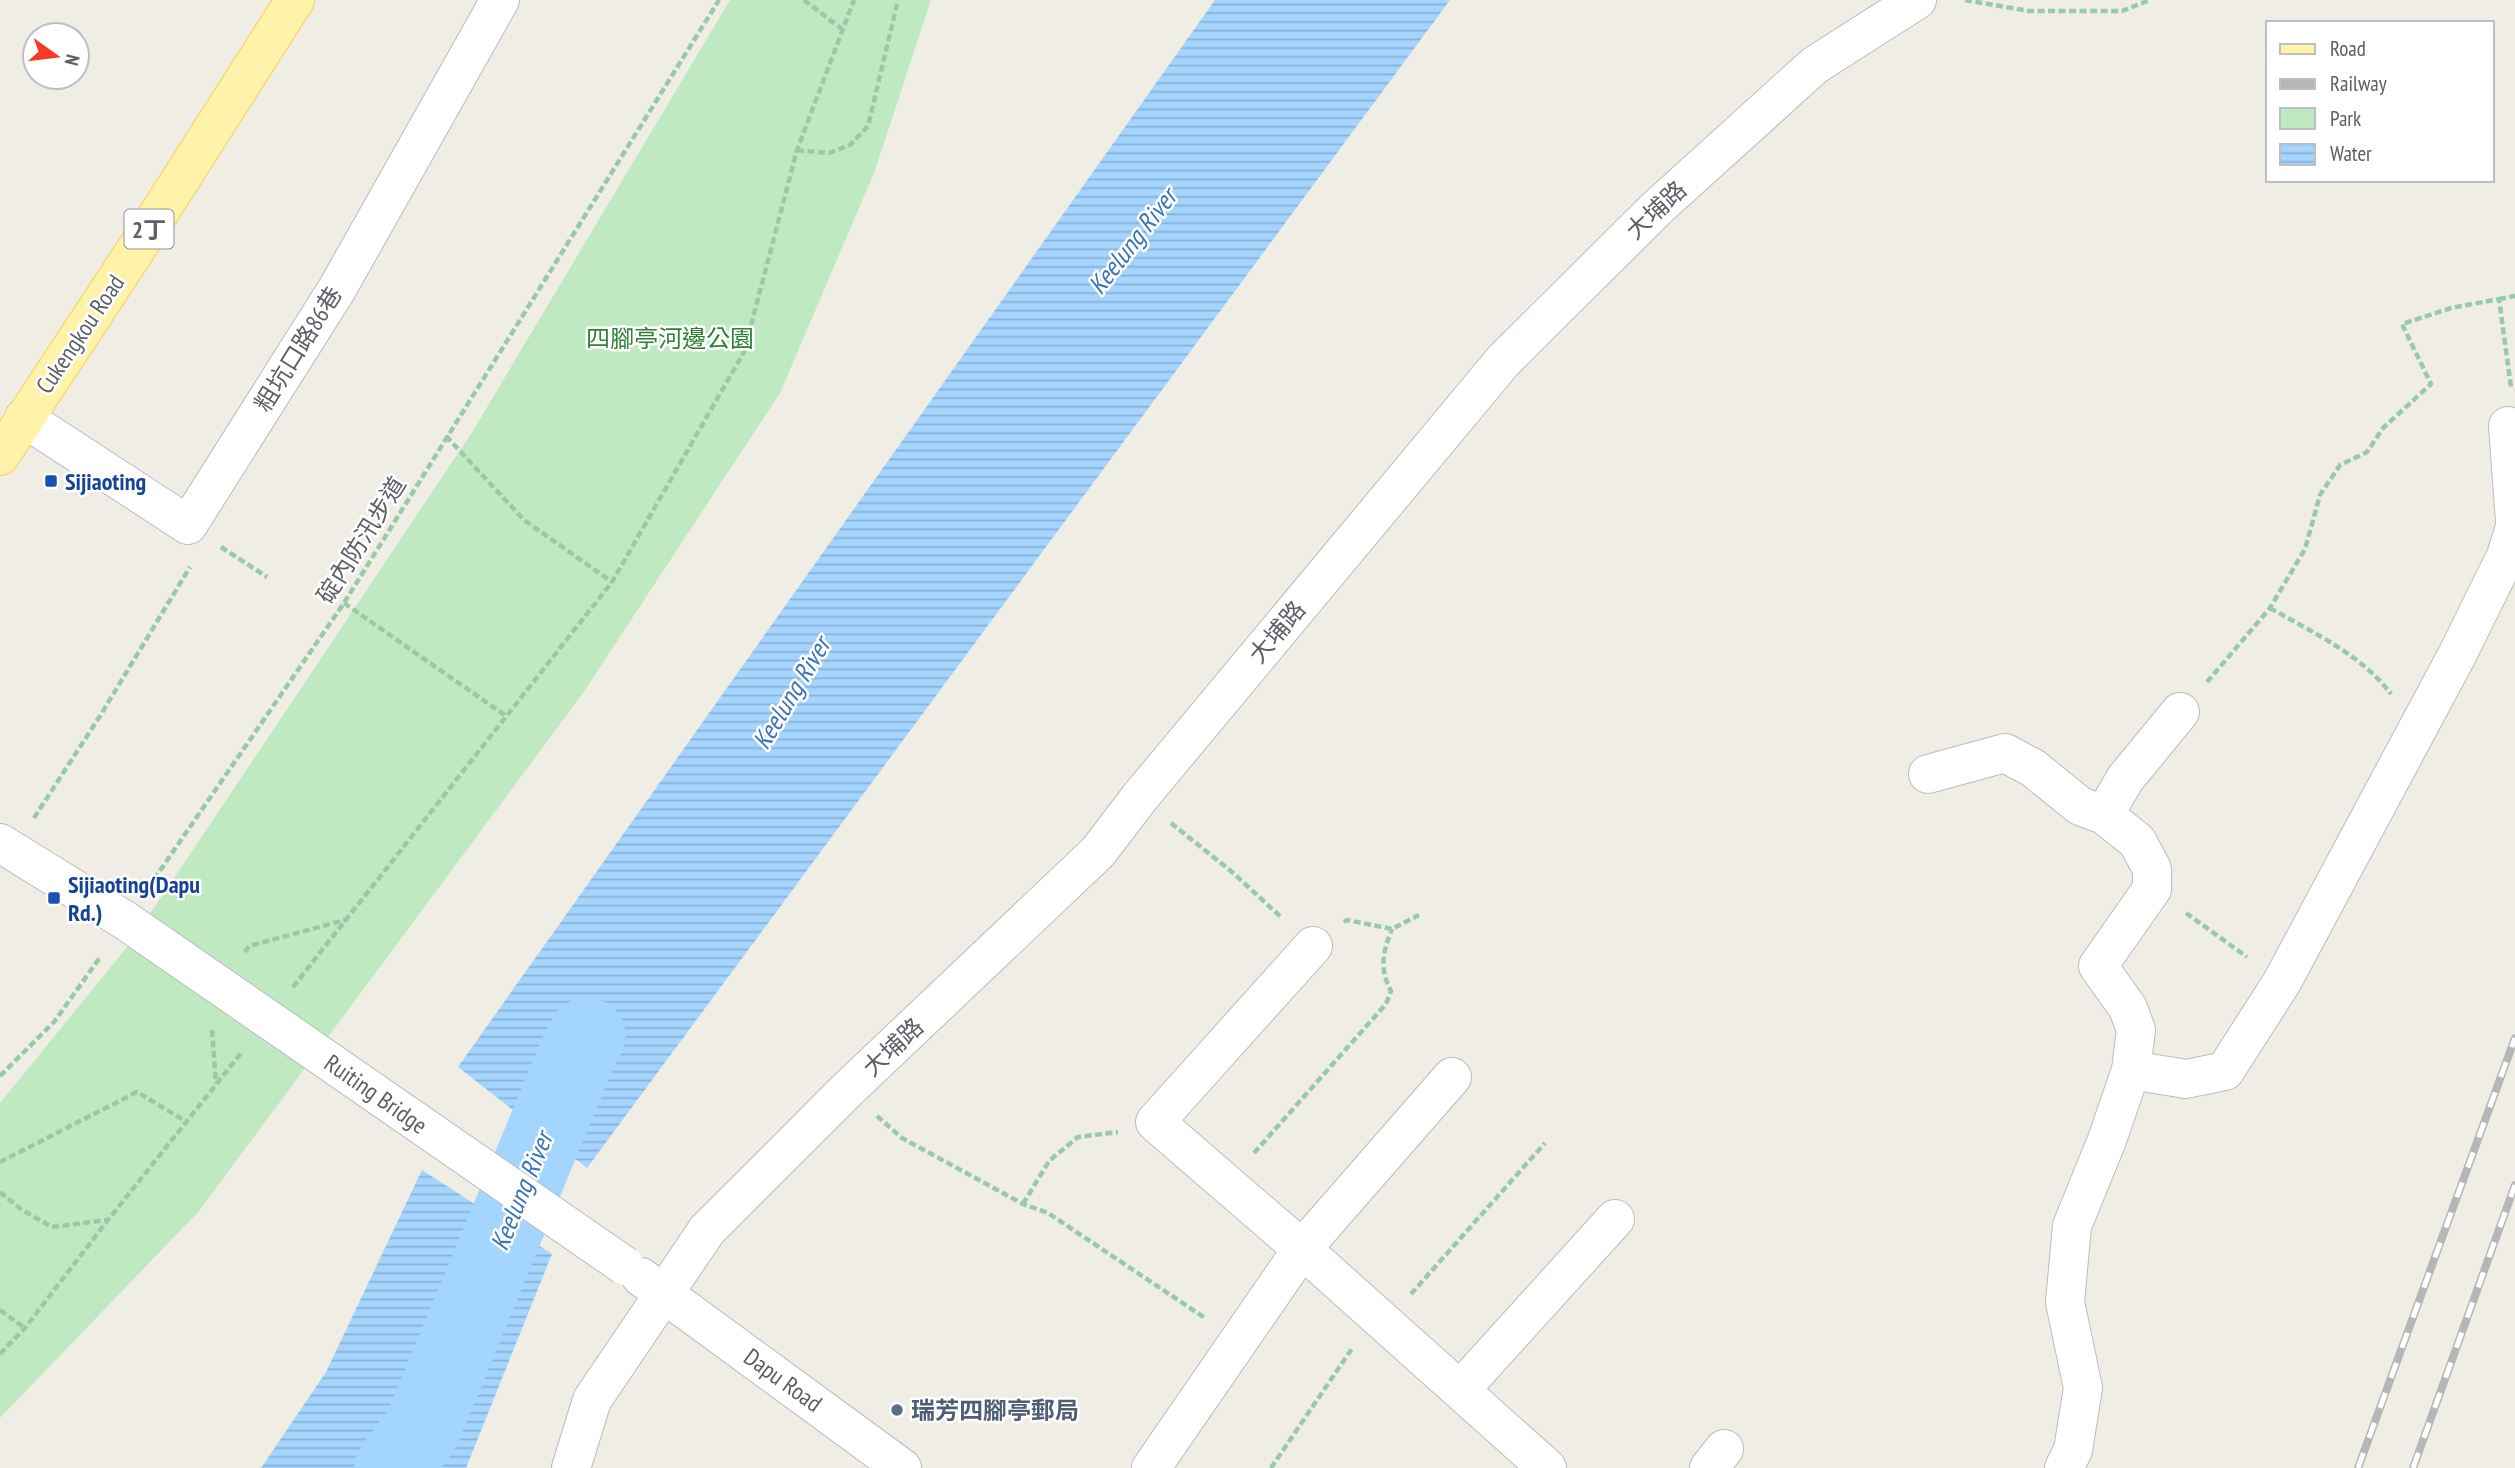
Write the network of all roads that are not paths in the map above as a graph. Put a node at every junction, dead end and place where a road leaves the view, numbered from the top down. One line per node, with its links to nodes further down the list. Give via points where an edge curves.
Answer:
1 (295, 0): 4 (main road, Cukengkou Road / 2丁)
2 (499, 0): 4 (street, 粗坑口路86巷, via 198,531)
3 (1917, 0): 19 (street, 大埔路, via 1815,65 1657,208 1503,361 1098,852 706,1230)
4 (24, 418): 6 (main road, Cukengkou Road / 2丁)
5 (2508, 426): 7 (street)
6 (0, 456)
7 (2515, 521)
8 (2515, 527): 14 (street, via 2506,556 2456,657 2282,982 2225,1071 2186,1079)
9 (2180, 712): 11 (street, via 2125,779)
10 (1928, 774): 11 (street, via 2004,753 2033,768 2080,806)
11 (2104, 815): 14 (street, via 2137,841 2152,869 2152,889 2098,965 2128,1008 2136,1030)
12 (6, 847): 18 (street, Ruiting Bridge, bridge, via 126,921)
13 (1313, 946): 17 (street, via 1155,1122)
14 (2131, 1070): 25 (street, via 2072,1226 2064,1302 2083,1388 2073,1450)
15 (1452, 1077): 17 (street)
16 (1615, 1219): 20 (street)
17 (1302, 1249): 20 (street); 23 (street)
18 (625, 1266): 19 (street, Dapu Road)
19 (663, 1292): 21 (street, via 592,1400); 22 (street, Dapu Road)
20 (1461, 1389): 24 (street)
21 (571, 1468)
22 (902, 1468)
23 (1151, 1468)
24 (1547, 1468)
25 (2064, 1468)

